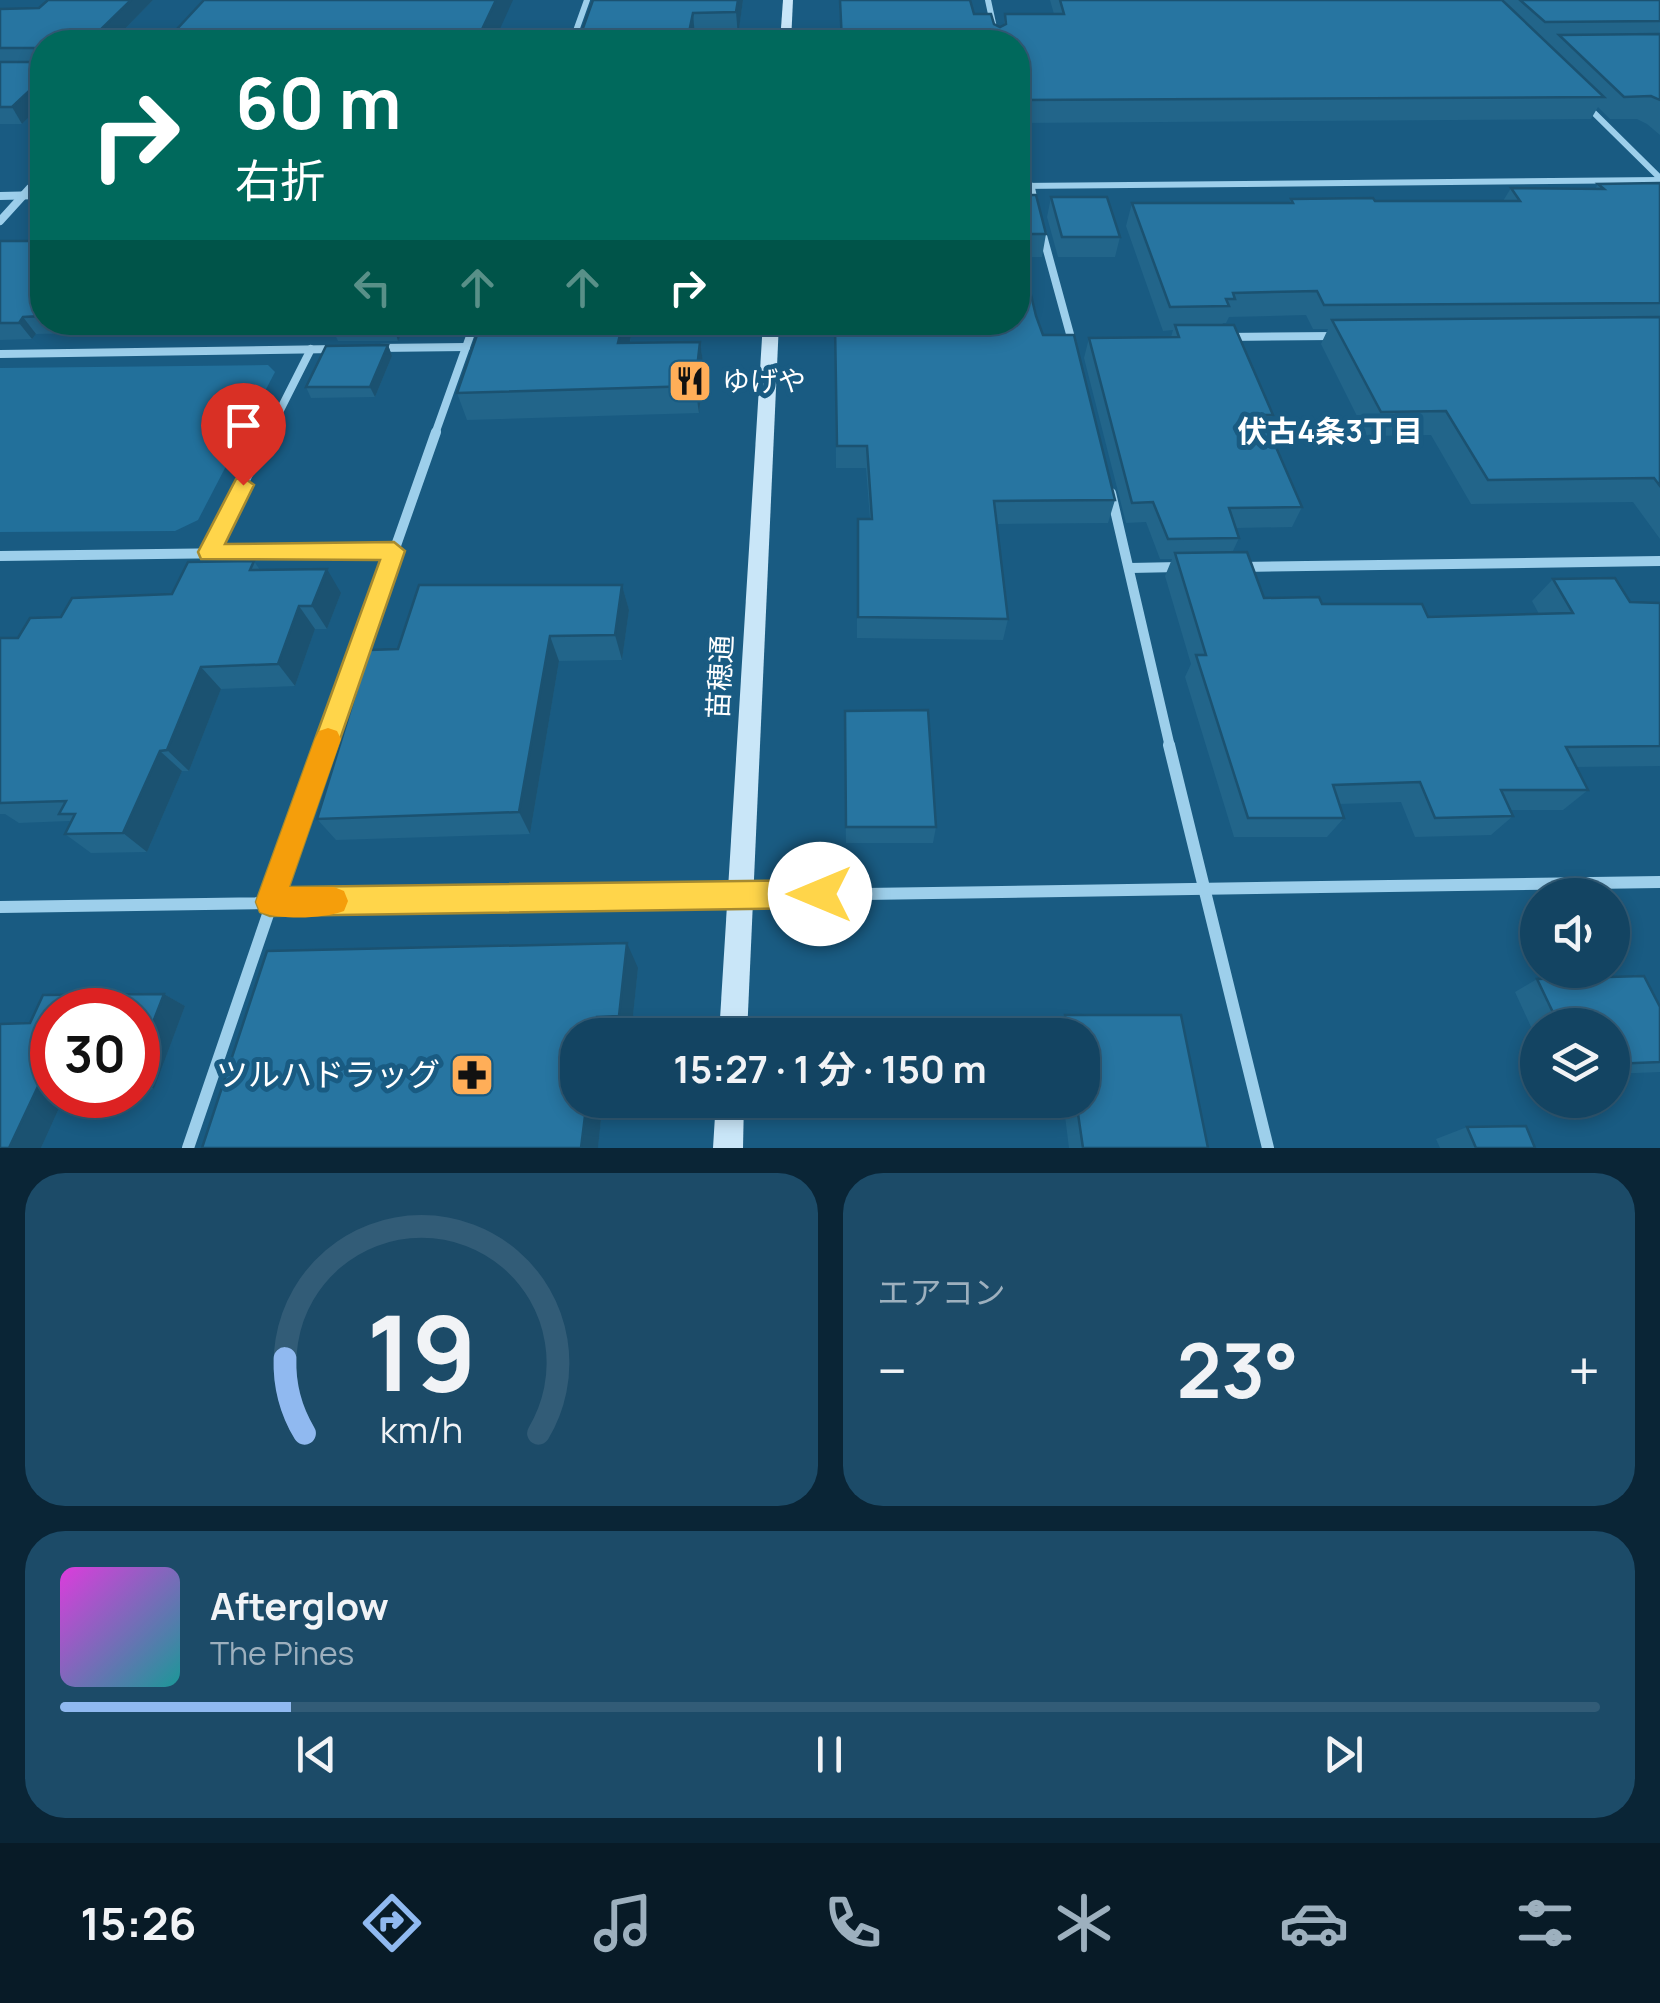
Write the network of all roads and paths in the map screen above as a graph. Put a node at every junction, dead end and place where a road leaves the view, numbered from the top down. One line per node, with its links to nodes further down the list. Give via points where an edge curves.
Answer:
1 (588, 0): 4 (street)
2 (788, 0): 5 (street)
3 (988, 0): 6 (street)
4 (577, 30)
5 (787, 30)
6 (994, 30)
7 (1582, 101): 8 (street)
8 (1660, 179): 9 (street)
9 (1030, 186)
10 (30, 188): 11 (street)
11 (23, 195): 12 (street); 13 (street); 15 (street)
12 (30, 195)
13 (0, 196)
14 (1030, 206): 21 (street)
15 (0, 220)
16 (470, 335): 22 (street)
17 (770, 335): 38 (street, 苗穂通)
18 (1346, 336): 19 (street)
19 (1208, 337)
20 (1091, 338): 21 (street)
21 (1071, 339): 27 (street)
22 (466, 347): 23 (street); 29 (street)
23 (369, 348)
24 (311, 349): 25 (street); 26 (street); 30 (street)
25 (350, 349)
26 (0, 354)
27 (1076, 358)
28 (1105, 472): 35 (street)
29 (394, 551): 30 (street); 39 (street)
30 (209, 552): 31 (street)
31 (0, 556)
32 (1660, 561): 34 (street)
33 (1189, 567): 35 (street)
34 (1228, 567)
35 (1130, 568): 37 (street)
36 (1660, 882): 37 (street)
37 (1202, 888): 38 (street); 45 (street)
38 (740, 894): 39 (street); 41 (street, 苗穂通)
39 (270, 902): 40 (street); 43 (street)
40 (0, 906)
41 (734, 1018)
42 (729, 1118): 44 (street)
43 (188, 1148)
44 (728, 1148)
45 (1268, 1148)

